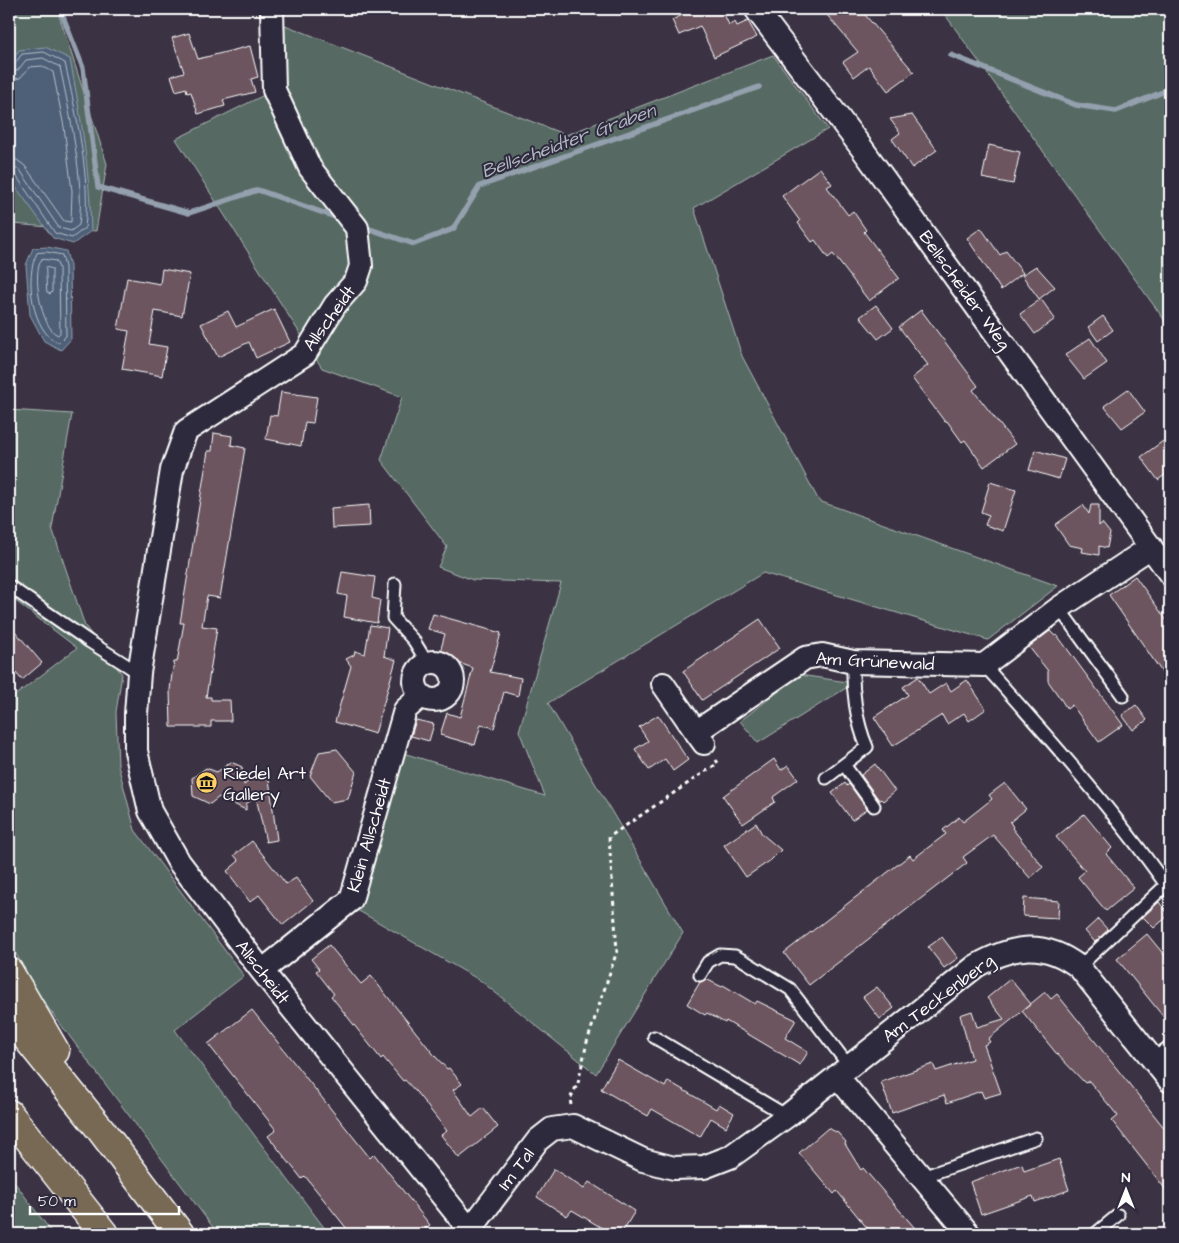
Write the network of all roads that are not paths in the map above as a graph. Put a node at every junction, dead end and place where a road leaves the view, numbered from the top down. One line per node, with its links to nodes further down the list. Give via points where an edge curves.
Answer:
1 (272, 9): 11 (street, Allscheidt, via 274,90 310,168 357,228 360,266 356,281 335,306 305,354 186,431 172,470)
2 (756, 9): 3 (street, Bellscheider Weg, via 861,147)
3 (1151, 547): 4 (street, Bellscheider Weg); 7 (street)
4 (1170, 574)
5 (395, 584): 9 (lane, via 393,618 414,641)
6 (9, 586): 11 (lane)
7 (1059, 608): 10 (street); 14 (lane)
8 (854, 662): 10 (street, Am Grünewald); 12 (street, Am Grünewald, via 822,655 805,658 700,738); 15 (lane, via 858,716 867,747)
9 (428, 664): 13 (street, via 420,668 415,677); 13 (street, via 437,662 446,666 453,685 444,698 434,700)
10 (984, 664): 18 (lane, via 1094,790 1166,886)
11 (139, 673): 19 (street, Allscheidt, via 136,751 150,811 180,862)
12 (663, 684)
13 (421, 696): 19 (street, Klein Allscheidt, via 405,710 351,900)
14 (1123, 696)
15 (845, 766): 16 (lane); 17 (lane)
16 (826, 778)
17 (874, 806)
18 (1079, 967): 25 (street, Am Teckenberg); 26 (street, Am Teckenberg, via 1063,955 1041,949 1019,949 998,954 976,966)
19 (262, 971): 35 (street, Allscheidt)
20 (9, 972): 31 (highway)
21 (700, 975): 26 (lane, via 708,962 720,955 735,956 790,989)
22 (9, 1016): 31 (highway)
23 (654, 1037): 29 (lane)
24 (1170, 1046): 25 (lane)
25 (1152, 1060): 27 (street, Am Teckenberg)
26 (843, 1071): 29 (street, Am Teckenberg); 33 (street)
27 (1170, 1081)
28 (9, 1114): 36 (highway)
29 (787, 1116): 30 (street, Am Teckenberg, via 730,1157 704,1167 674,1168 643,1160)
30 (573, 1126): 35 (street, Im Tal, via 552,1129 538,1140)
31 (102, 1130): 37 (highway)
32 (1036, 1138): 33 (lane)
33 (922, 1177): 38 (street)
34 (1118, 1215): 39 (lane)
35 (472, 1232)
36 (104, 1234)
37 (180, 1234)
38 (969, 1234)
39 (1095, 1234)

